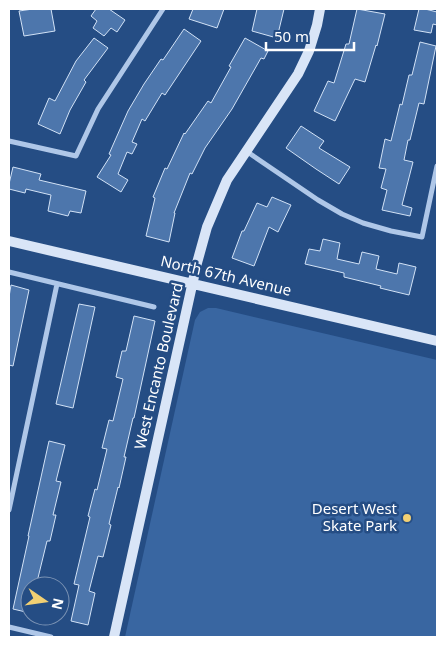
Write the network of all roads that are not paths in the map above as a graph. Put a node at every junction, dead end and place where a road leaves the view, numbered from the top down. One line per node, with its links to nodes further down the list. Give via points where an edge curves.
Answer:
1 (163, 9): 3 (street, via 98,109 76,156)
2 (320, 9): 4 (street, West Encanto Boulevard, via 298,74)
3 (9, 140)
4 (246, 151): 5 (street, via 342,214 372,226 422,237); 9 (street, West Encanto Boulevard, via 227,180 207,227)
5 (437, 166)
6 (9, 241): 9 (street, North 67th Avenue)
7 (9, 272): 8 (street)
8 (57, 284): 10 (street); 12 (street)
9 (193, 284): 11 (street, North 67th Avenue); 15 (street, West Encanto Boulevard)
10 (154, 307)
11 (437, 341)
12 (9, 510)
13 (9, 627): 14 (street)
14 (51, 637)
15 (114, 637)

